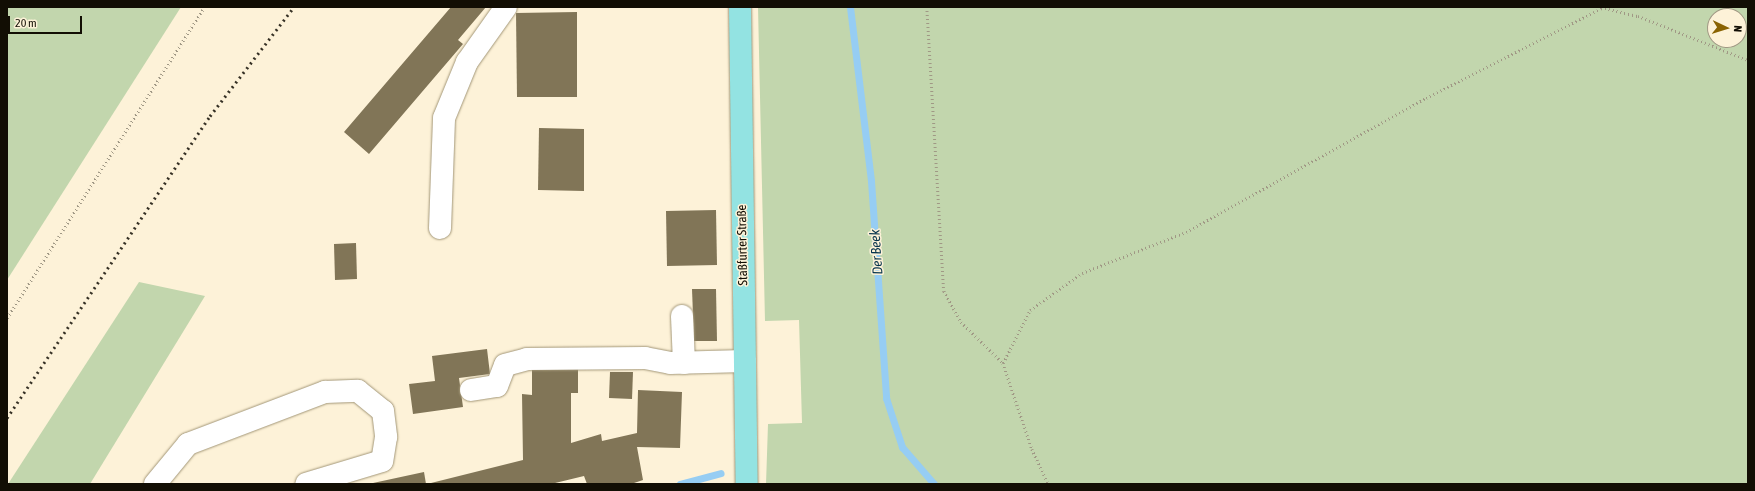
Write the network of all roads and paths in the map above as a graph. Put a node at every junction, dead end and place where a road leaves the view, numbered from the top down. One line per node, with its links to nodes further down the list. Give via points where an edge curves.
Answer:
1 (204, 7): 9 (path)
2 (506, 7): 7 (lane, via 467,62 444,118)
3 (740, 7): 10 (main road, Staßfurter Straße)
4 (927, 7): 12 (path, via 944,291 961,322)
5 (1602, 7): 6 (path, via 1638,16); 12 (path, via 1426,98 1186,232 1082,273 1030,310)
6 (1748, 60)
7 (440, 228)
8 (682, 316): 11 (lane)
9 (7, 318)
10 (745, 362): 11 (lane); 16 (main road, Staßfurter Straße)
11 (684, 363): 13 (lane, via 645,358 527,359 505,365 497,386)
12 (1003, 363): 17 (path, via 1032,449)
13 (471, 390)
14 (155, 484): 15 (lane, via 188,444 325,392 358,391 383,411 386,437 382,461)
15 (306, 484)
16 (747, 484)
17 (1048, 484)

